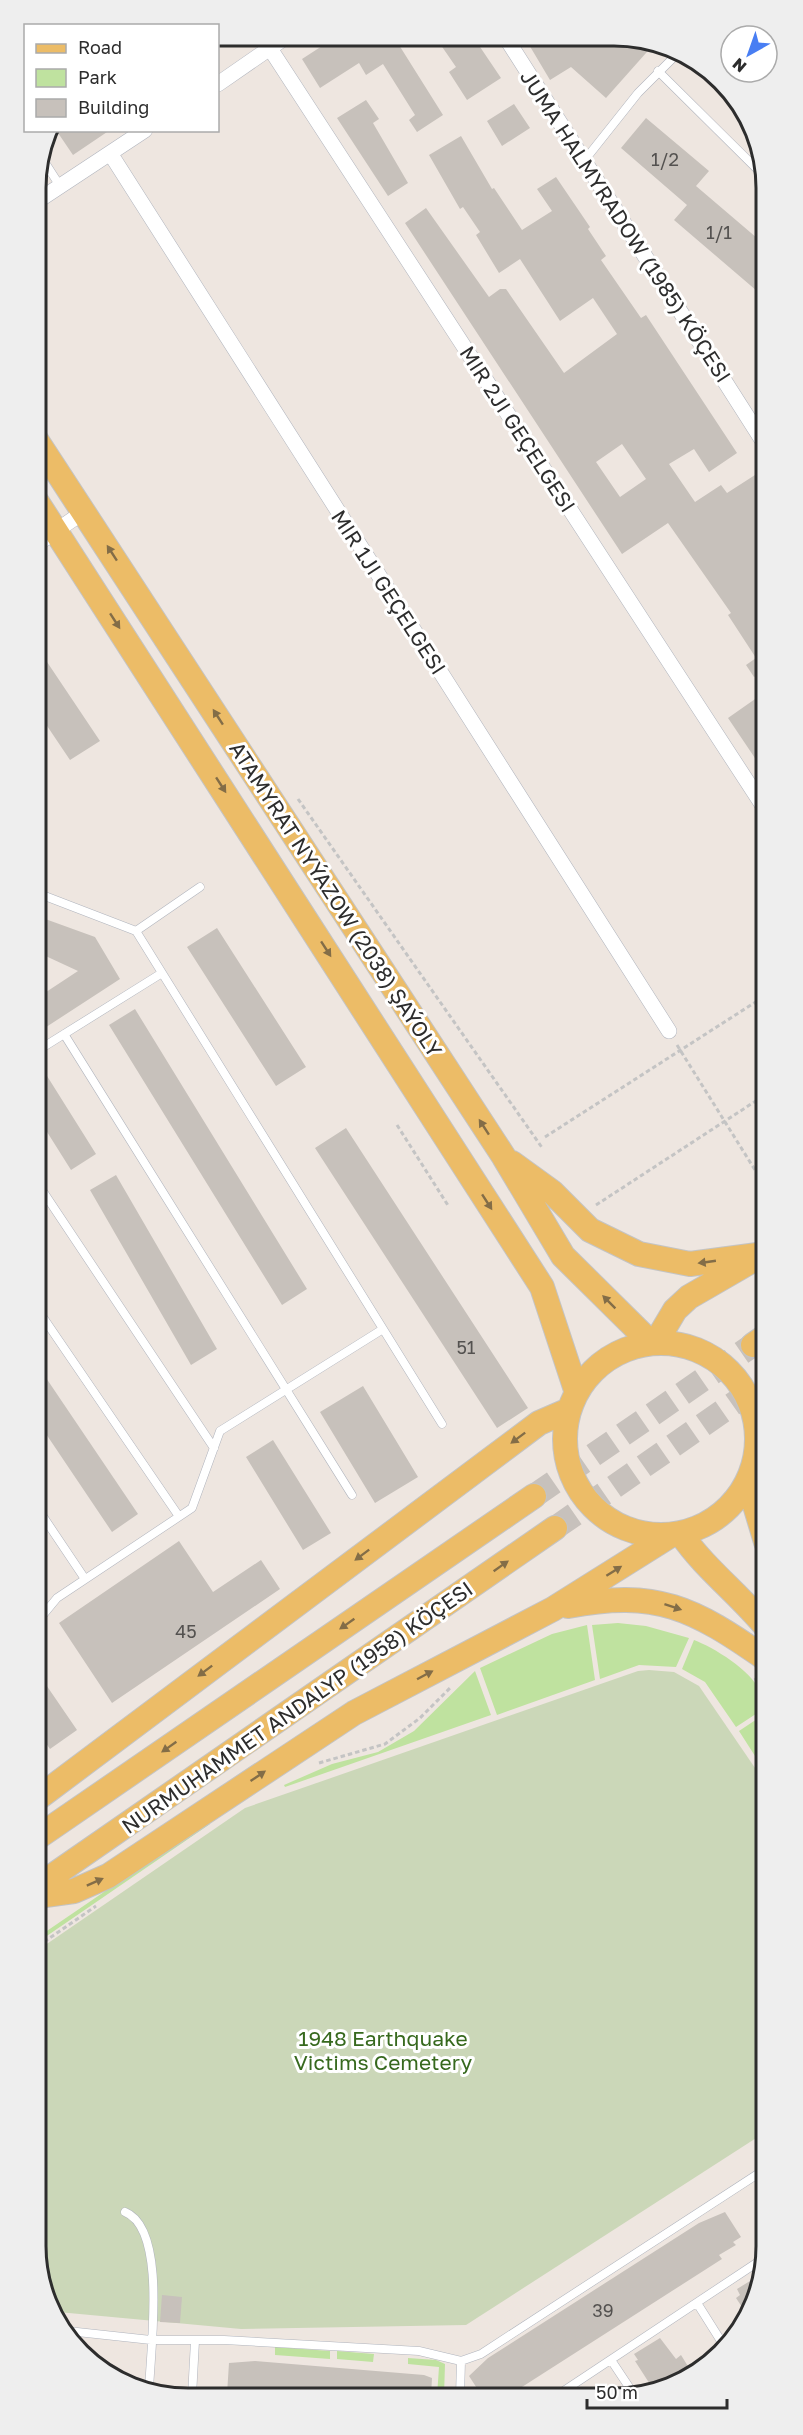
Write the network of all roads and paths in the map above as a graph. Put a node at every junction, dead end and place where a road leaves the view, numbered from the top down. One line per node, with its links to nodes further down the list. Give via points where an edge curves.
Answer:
1 (511, 46): 9 (street, JUMA HALMYRADOW (1985) KÖÇESI)
2 (275, 47): 3 (street)
3 (271, 50): 6 (street); 19 (street, MIR 2JI GEÇELGESI)
4 (672, 59): 5 (lane)
5 (658, 71): 9 (lane); 10 (lane)
6 (219, 83)
7 (142, 132): 8 (street)
8 (110, 153): 12 (street); 26 (street, MIR 1JI GEÇELGESI)
9 (584, 161): 14 (street, JUMA HALMYRADOW (1985) KÖÇESI)
10 (755, 167)
11 (48, 168): 12 (lane)
12 (60, 186): 13 (street)
13 (47, 195)
14 (756, 430)
15 (47, 455): 16 (main road, ATAMYRAT NYÝAZOW (2038) ŞAÝOLY)
16 (85, 511): 17 (street); 35 (main road, ATAMYRAT NYÝAZOW (2038) ŞAÝOLY, one-way to 16)
17 (47, 537)
18 (47, 539): 46 (main road, ATAMYRAT NYÝAZOW (2038) ŞAÝOLY, one-way to 46, via 542,1287)
19 (756, 795)
20 (200, 887): 22 (lane)
21 (47, 897): 22 (lane)
22 (136, 931): 23 (lane)
23 (162, 973): 27 (lane); 43 (lane)
24 (756, 1002): 29 (path)
25 (460, 1031): 34 (path)
26 (669, 1031): 29 (path)
27 (64, 1034): 28 (lane); 45 (lane)
28 (47, 1045)
29 (681, 1052): 31 (path); 33 (path)
30 (756, 1101): 31 (path)
31 (724, 1122): 36 (path); 39 (path)
32 (397, 1125): 38 (path)
33 (545, 1137)
34 (543, 1149)
35 (504, 1157): 40 (main road, one-way to 35, via 690,1264 639,1254 590,1230 552,1192); 44 (main road, ATAMYRAT NYÝAZOW (2038) ŞAÝOLY, one-way to 35, via 563,1256)
36 (756, 1172)
37 (47, 1197): 49 (lane)
38 (449, 1207)
39 (591, 1208)
40 (756, 1255)
41 (756, 1259): 44 (main road, via 689,1297 675,1310)
42 (46, 1322): 53 (lane)
43 (383, 1329): 45 (lane); 48 (lane)
44 (653, 1343): 46 (main road, via 611,1356 594,1369); 47 (main road, via 679,1344 702,1351 722,1364 750,1401)
45 (286, 1389): 49 (lane, via 220,1431); 51 (lane)
46 (573, 1400): 56 (main road, via 564,1437 566,1457 583,1494 612,1522 651,1535); 64 (main road, one-way to 64)
47 (756, 1421)
48 (442, 1424)
49 (214, 1448): 53 (lane, via 192,1508)
50 (755, 1473): 56 (main road, via 722,1514)
51 (352, 1495)
52 (534, 1496): 65 (main road, NURMUHAMMET ANDALYP (1958) KÖÇESI, one-way to 65)
53 (178, 1515): 57 (lane)
54 (46, 1521): 57 (lane)
55 (555, 1528): 66 (main road, NURMUHAMMET ANDALYP (1958) KÖÇESI, one-way to 55)
56 (676, 1534): 58 (main road, one-way to 56); 60 (main road)
57 (85, 1579): 59 (lane, via 57,1598)
58 (553, 1609): 61 (main road, one-way to 61, via 606,1599 646,1600 694,1615); 67 (main road, one-way to 58, via 74,1890 108,1876 354,1713)
59 (46, 1611)
60 (756, 1615)
61 (756, 1666)
62 (450, 1687): 63 (path, via 420,1718 385,1744)
63 (309, 1766)
64 (46, 1792)
65 (46, 1831)
66 (46, 1880)
67 (46, 1895)
68 (105, 1900): 69 (path)
69 (46, 1940)
70 (756, 2175): 79 (lane, via 481,2354)
71 (125, 2212): 75 (lane, via 141,2226 150,2247)
72 (755, 2264): 73 (lane)
73 (697, 2303): 77 (lane); 78 (lane)
74 (75, 2332): 75 (lane)
75 (151, 2340): 76 (lane); 80 (lane)
76 (195, 2340): 79 (lane, via 419,2351); 82 (lane)
77 (721, 2340)
78 (611, 2360): 81 (lane); 84 (lane)
79 (461, 2361): 83 (lane)
80 (149, 2383)
81 (629, 2387)
82 (192, 2388)
83 (460, 2388)
84 (568, 2388)

